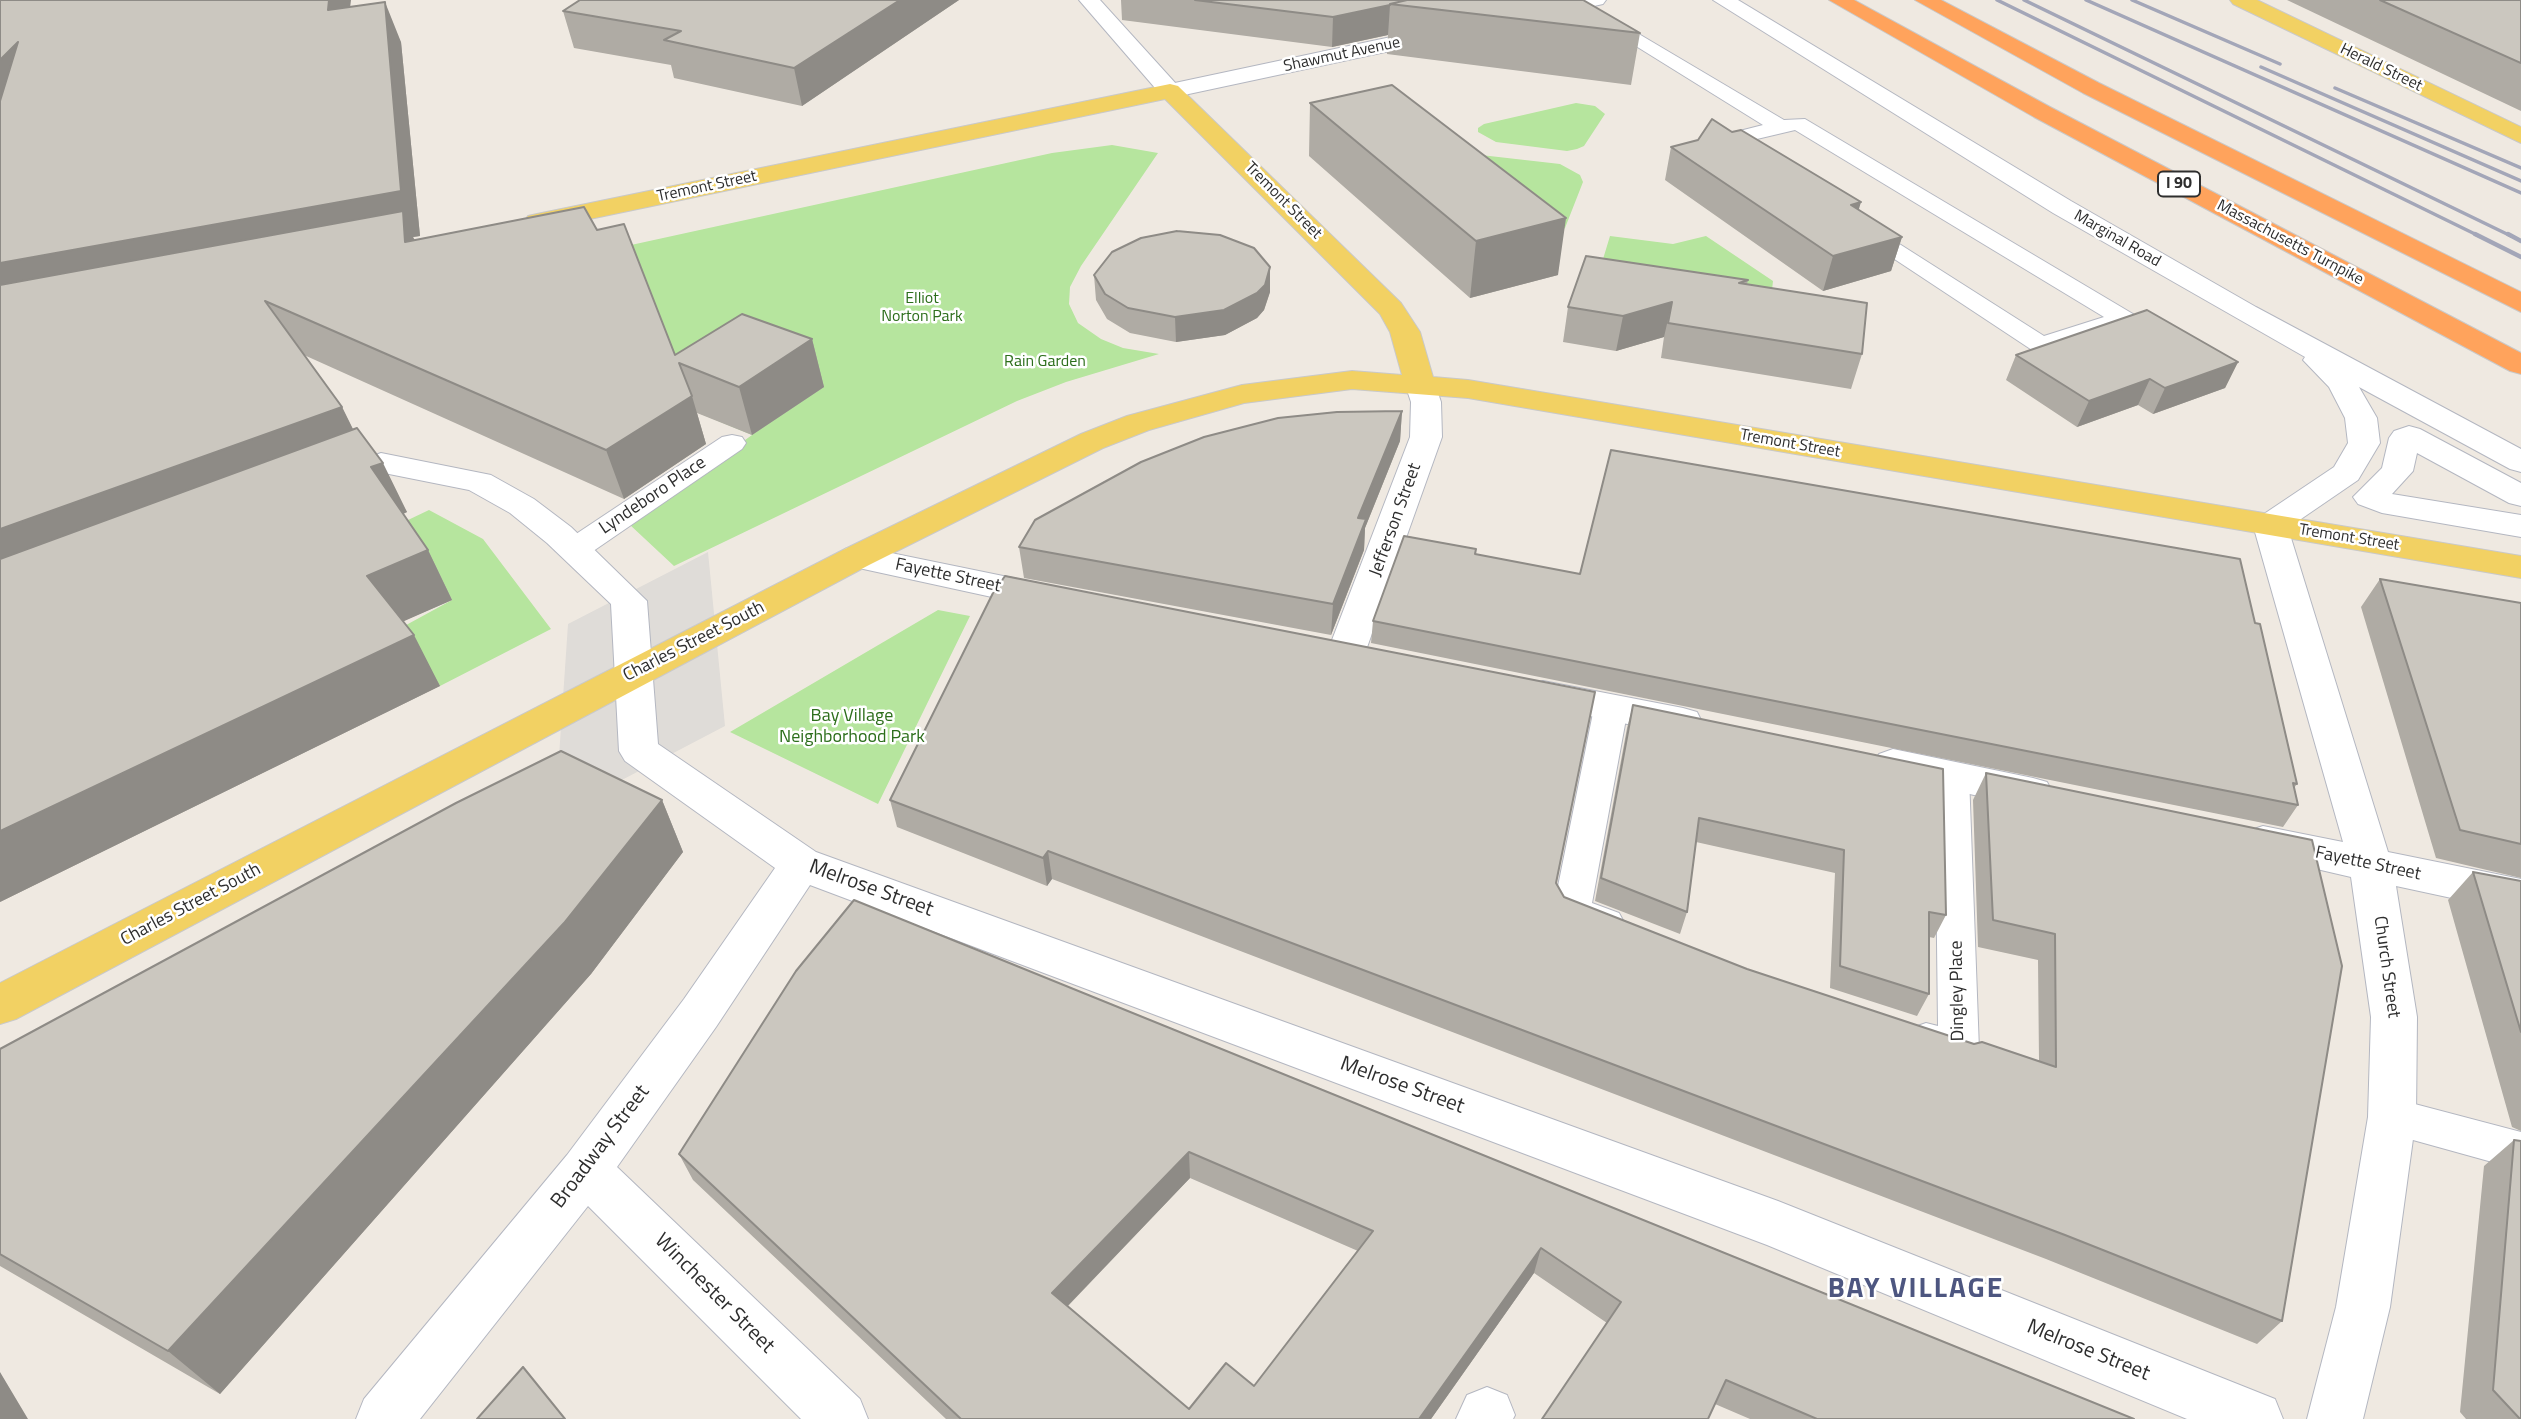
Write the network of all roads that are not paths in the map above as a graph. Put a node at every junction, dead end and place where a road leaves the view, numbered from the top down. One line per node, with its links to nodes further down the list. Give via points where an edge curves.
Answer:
1 (1089, 0): 9 (street)
2 (1723, 0): 16 (street, Marginal Road, via 2062,207)
3 (1839, 0): 17 (highway, Massachusetts Turnpike / I 90)
4 (1925, 0): 15 (highway, I 90)
5 (2240, 0): 11 (main road, Herald Street)
6 (1588, 2): 7 (street); 10 (lane)
7 (1512, 18)
8 (1458, 30): 9 (street, Shawmut Avenue)
9 (1170, 92): 14 (main road, Tremont Street); 18 (main road, Tremont Street, via 1391,309 1405,332)
10 (1781, 127): 12 (lane, via 1723,141); 13 (lane, via 1798,123 2124,319 2041,345)
11 (2521, 136)
12 (1758, 164)
13 (1840, 216)
14 (509, 228)
15 (2521, 303)
16 (2246, 313): 20 (street, Marginal Road); 23 (street, via 2315,357 2342,383 2361,418 2364,443 2346,473)
17 (2521, 365)
18 (1419, 384): 23 (main road, Tremont Street); 26 (main road, Charles Street South, via 1318,383 1242,394 1184,409 1091,441); 30 (street, Jefferson Street, via 1426,402 1426,437)
19 (732, 443): 25 (lane, Lyndeboro Place)
20 (2521, 462)
21 (305, 492): 25 (street, Melrose Street, via 381,463 479,482 522,506)
22 (2521, 496): 24 (street, via 2409,436 2397,471 2370,497 2382,503)
23 (2270, 525): 27 (main road, Tremont Street); 41 (street, Church Street)
24 (2521, 526)
25 (575, 549): 32 (street, Melrose Street, via 629,601)
26 (857, 556): 28 (street, Fayette Street); 32 (main road, Charles Street South)
27 (2521, 567)
28 (1079, 603)
29 (1306, 645): 30 (street)
30 (1346, 653): 31 (street)
31 (1386, 661)
32 (632, 674): 40 (street, Melrose Street, via 639,751); 44 (main road, Charles Street South)
33 (1505, 686): 34 (street)
34 (1611, 708): 35 (street); 43 (lane, via 1572,911)
35 (1720, 730)
36 (1856, 757): 37 (street)
37 (1952, 776): 38 (street); 45 (lane, Dingley Place, via 1959,1050)
38 (2071, 801)
39 (2230, 835): 41 (street, Fayette Street)
40 (801, 864): 48 (street, Broadway Street); 51 (street, Melrose Street, via 1778,1225)
41 (2371, 865): 42 (street, Fayette Street); 46 (street, Church Street, via 2394,1017)
42 (2521, 896)
43 (1636, 936)
44 (0, 1005)
45 (1894, 1029)
46 (2392, 1117): 47 (lane); 52 (street, Church Street, via 2363,1307)
47 (2521, 1151)
48 (585, 1171): 49 (street, Broadway Street); 50 (street, Winchester Street)
49 (384, 1419)
50 (840, 1419)
51 (2255, 1419)
52 (2335, 1419)

